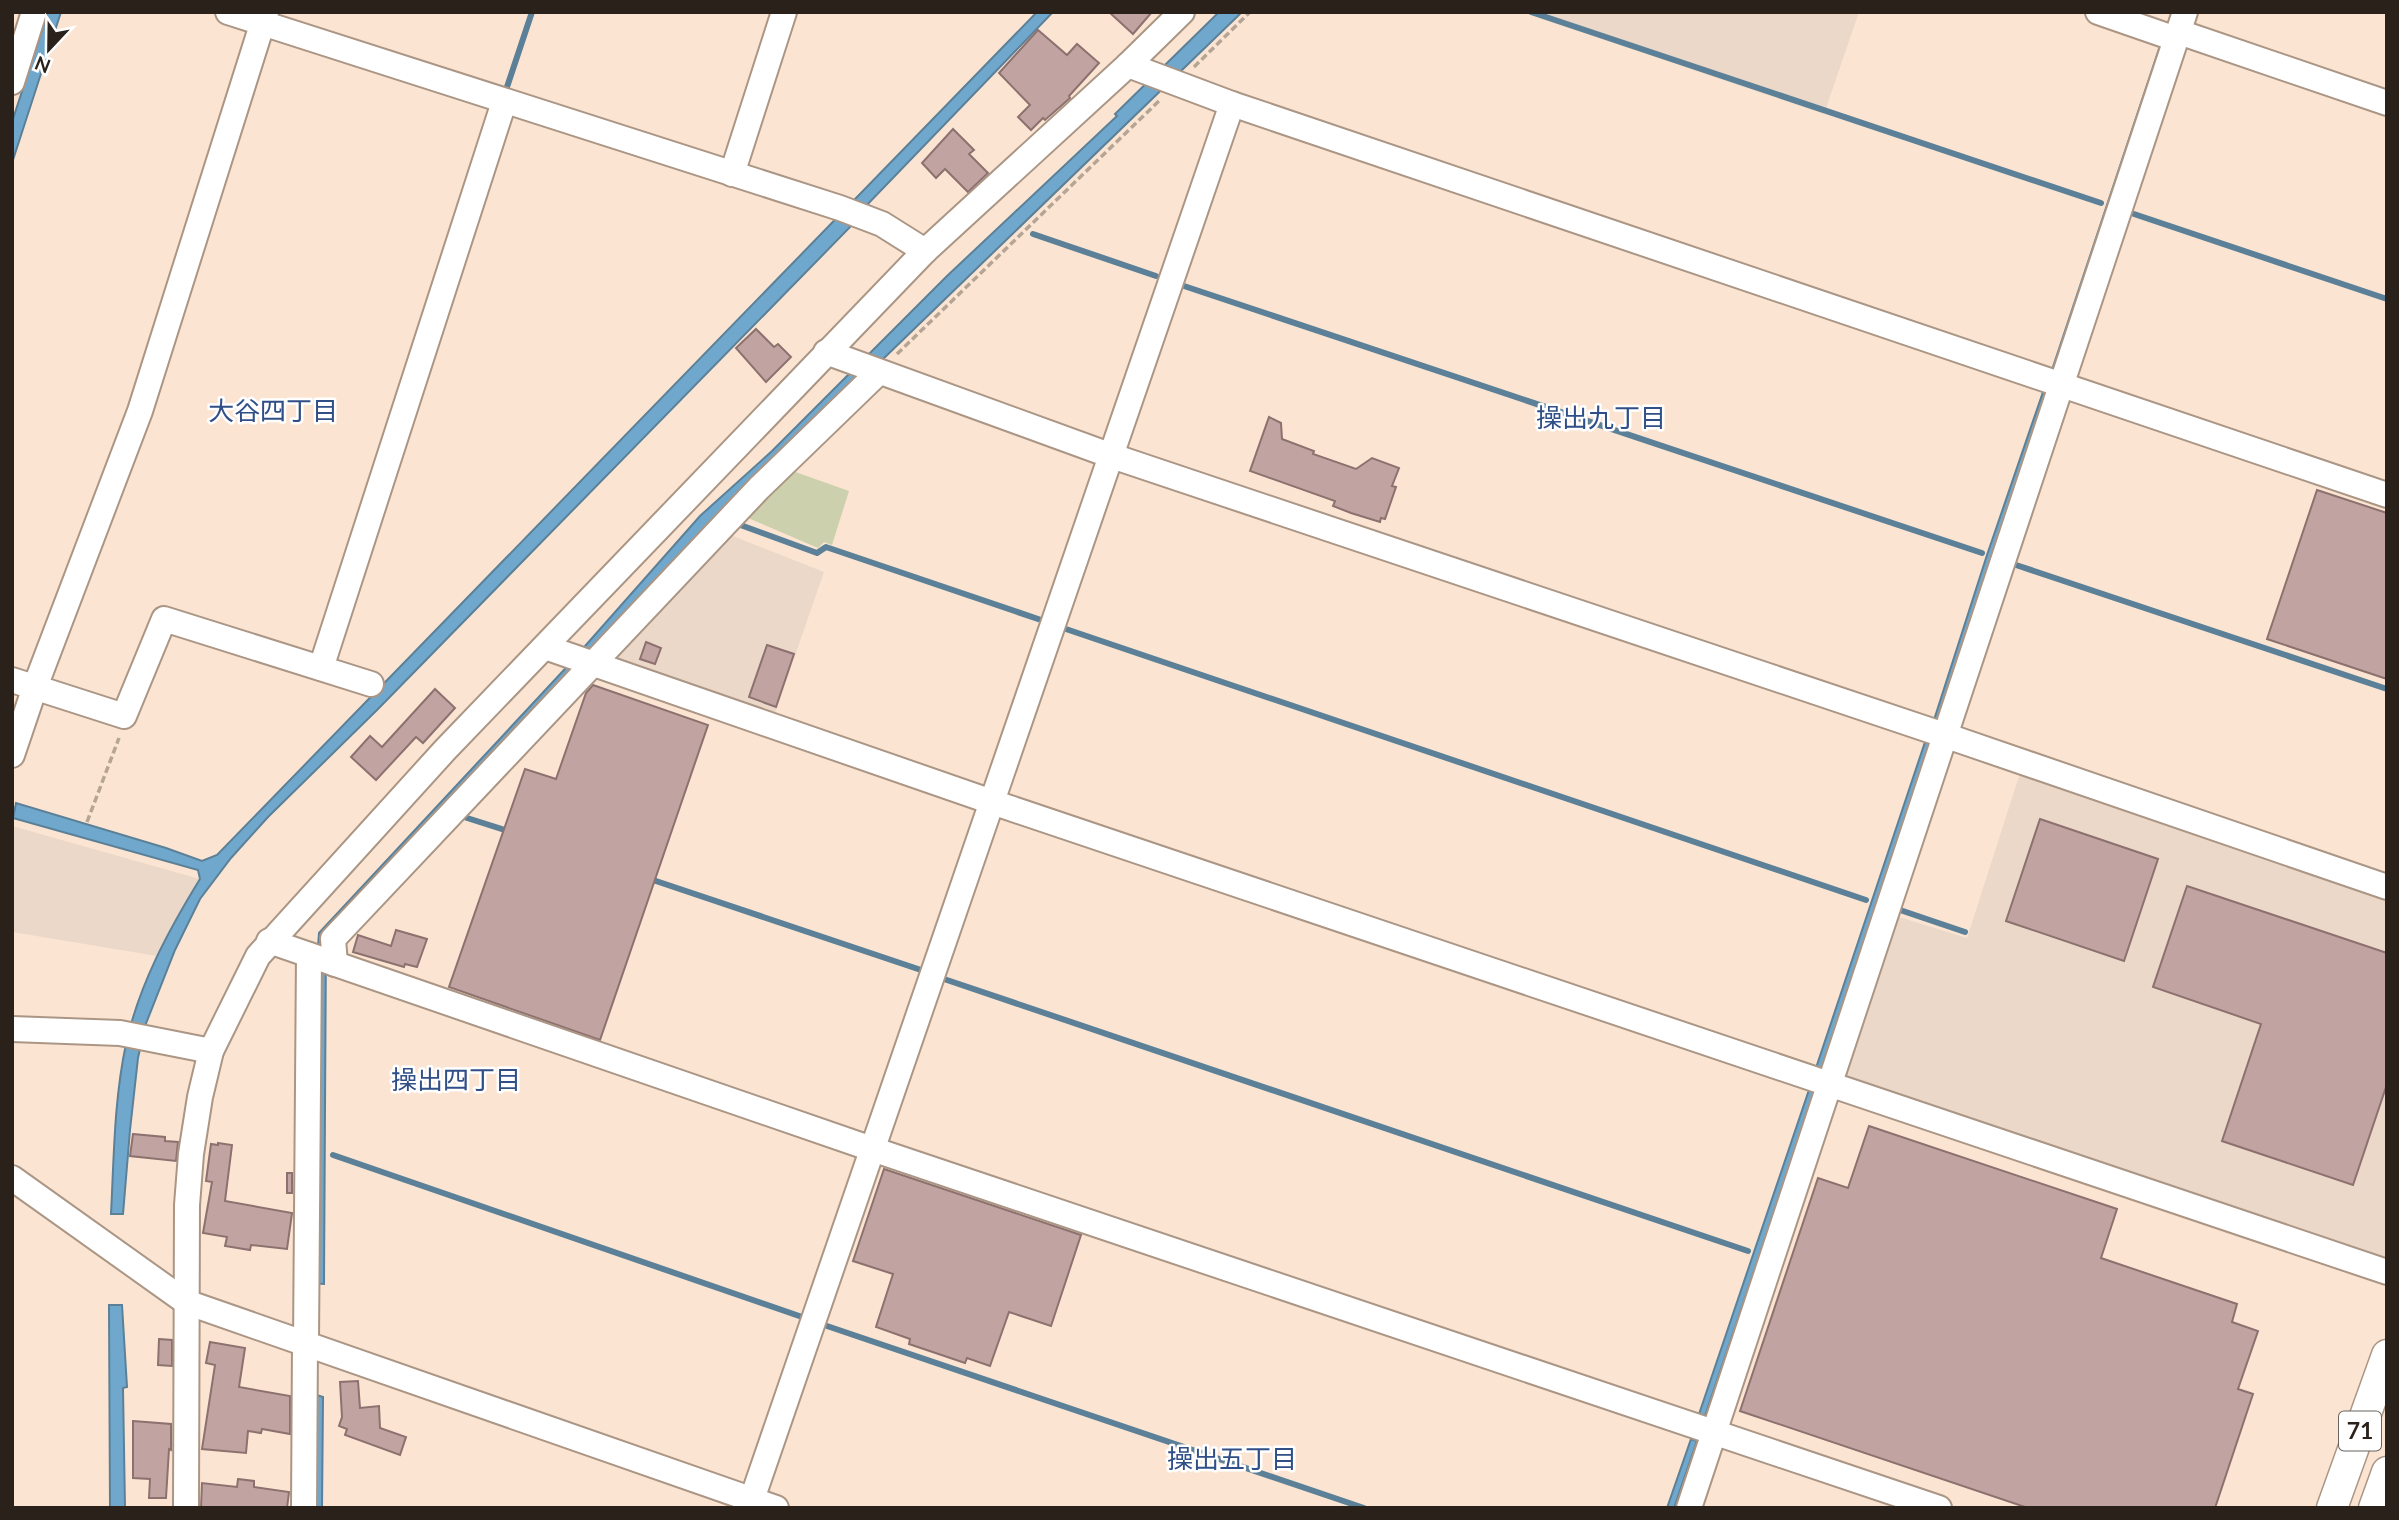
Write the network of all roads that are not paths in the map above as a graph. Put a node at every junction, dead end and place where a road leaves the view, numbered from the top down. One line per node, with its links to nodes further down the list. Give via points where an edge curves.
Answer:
1 (34, 12): 9 (street)
2 (228, 12): 6 (street)
3 (784, 12): 13 (street)
4 (1182, 12): 8 (street)
5 (2098, 12): 7 (street)
6 (264, 18): 10 (street); 23 (street, via 140,411)
7 (2180, 28): 11 (street); 17 (street)
8 (1140, 69): 12 (street); 14 (street)
9 (12, 82)
10 (504, 102): 13 (street); 22 (street)
11 (2387, 103)
12 (1232, 104): 17 (street); 18 (street)
13 (732, 174): 14 (street, via 882,224)
14 (925, 251): 15 (street)
15 (826, 352): 16 (street); 20 (street)
16 (879, 372): 18 (street); 21 (street, via 759,488)
17 (2062, 384): 19 (street); 25 (street)
18 (1112, 456): 25 (street); 27 (street)
19 (2387, 495)
20 (556, 650): 21 (street); 29 (street, via 444,750)
21 (592, 663): 27 (street); 31 (street, via 333,939)
22 (321, 668): 23 (street, via 164,619 124,716); 24 (street)
23 (24, 683): 26 (street)
24 (371, 684)
25 (1947, 736): 28 (street); 34 (street)
26 (12, 755)
27 (992, 802): 34 (street); 35 (street)
28 (2387, 887)
29 (269, 941): 30 (street); 33 (street)
30 (309, 955): 31 (street); 39 (street)
31 (335, 964): 35 (street)
32 (12, 1029): 33 (street, via 120,1033)
33 (211, 1051): 38 (street, via 191,1154)
34 (1831, 1084): 37 (street); 41 (street)
35 (872, 1149): 41 (street); 43 (street)
36 (12, 1178): 38 (street)
37 (2387, 1272)
38 (186, 1302): 39 (street); 44 (street)
39 (312, 1345): 43 (street); 45 (street)
40 (2387, 1355): 49 (main road, 71)
41 (1714, 1433): 47 (street); 48 (street)
42 (2387, 1472): 50 (main road, 71)
43 (750, 1504): 46 (street)
44 (186, 1508)
45 (304, 1508)
46 (776, 1508)
47 (1689, 1508)
48 (1939, 1508)
49 (2332, 1508)
50 (2375, 1508)

